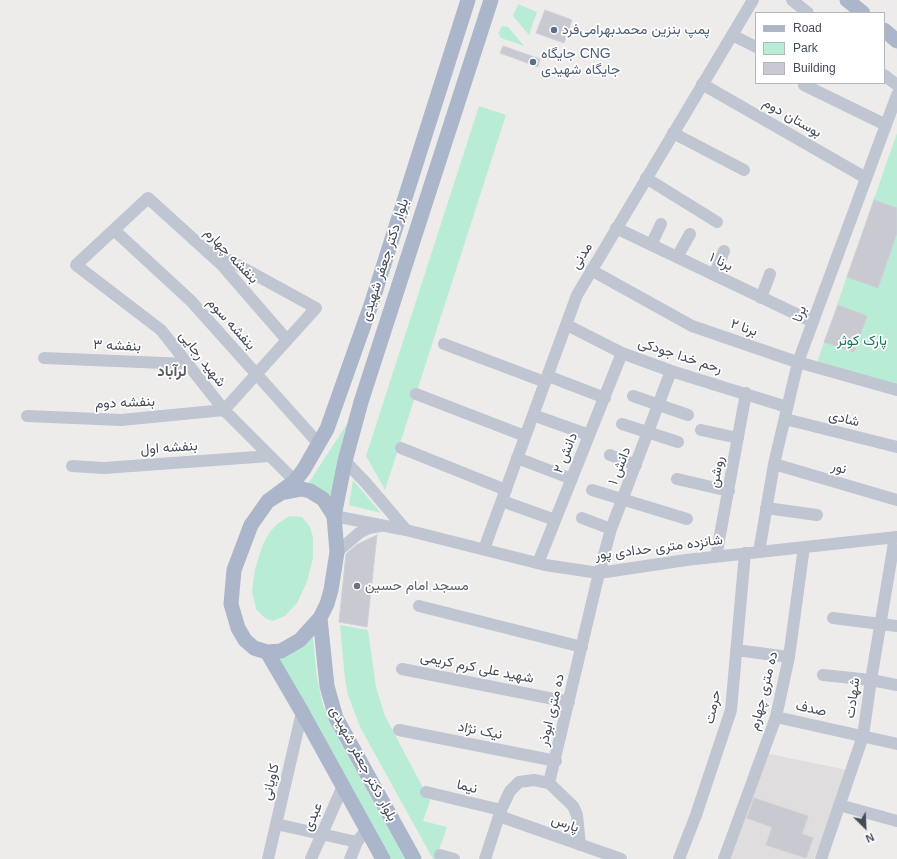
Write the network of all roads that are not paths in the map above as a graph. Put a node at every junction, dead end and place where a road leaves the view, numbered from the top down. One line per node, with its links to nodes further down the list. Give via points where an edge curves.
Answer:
1 (468, 0): 63 (main road, بلوار دکتر جعفر شهیدی, via 371,305 341,393)
2 (491, 0): 69 (main road, بلوار دکتر جعفر شهیدی, via 361,402)
3 (753, 0): 8 (street, مدنی)
4 (792, 0): 6 (street)
5 (847, 0): 7 (main road)
6 (807, 12)
7 (862, 12)
8 (732, 35): 9 (street); 11 (street, مدنی)
9 (755, 46)
10 (885, 76): 12 (street)
11 (702, 84): 16 (street, مدنی); 19 (street, بوستان دوم)
12 (897, 85)
13 (804, 86): 15 (street)
14 (897, 95): 15 (street, برنا)
15 (886, 125): 19 (street, برنا)
16 (673, 133): 17 (street); 18 (street, مدنی)
17 (744, 170)
18 (646, 178): 20 (street); 22 (street, مدنی)
19 (866, 178): 33 (street, برنا)
20 (717, 222)
21 (661, 224): 26 (street)
22 (616, 228): 26 (street, برنا ۱); 29 (street, مدنی)
23 (114, 230): 25 (street, بنفشه چهارم, via 148,198); 40 (street, شهید رجایی, via 76,265 160,330); 42 (street, بنفشه سوم, via 191,302)
24 (690, 234): 28 (street)
25 (196, 242): 35 (street, بنفشه چهارم, via 222,265); 35 (street, via 316,308)
26 (651, 245): 28 (street, برنا ۱)
27 (724, 251): 31 (street)
28 (677, 257): 31 (street, برنا ۱)
29 (591, 270): 34 (street, مدنی, via 577,295); 39 (street, برنا ۲, via 692,326)
30 (770, 274): 32 (street)
31 (714, 275): 32 (street, برنا ۱)
32 (761, 298): 33 (street, برنا ۱)
33 (813, 322): 39 (street, برنا)
34 (567, 325): 37 (street, رحم خدا جودکی); 43 (street, مدنی)
35 (287, 340): 42 (street)
36 (444, 344): 43 (street)
37 (622, 353): 41 (street, رحم خدا جودکی); 48 (street, دانش ۲)
38 (44, 358): 40 (street, بنفشه ۳)
39 (798, 362): 44 (street, برنا ۲); 50 (street, برنا)
40 (188, 364): 51 (street, شهید رجایی)
41 (671, 371): 45 (street, رحم خدا جودکی); 49 (street, دانش ۱)
42 (256, 373): 51 (street); 63 (street, بنفشه سوم)
43 (546, 379): 48 (street); 52 (street, مدنی)
44 (897, 390)
45 (746, 393): 50 (street, رحم خدا جودکی); 61 (street, روشن)
46 (416, 394): 60 (street)
47 (632, 396): 49 (street)
48 (605, 398): 59 (street, دانش ۲)
49 (660, 404): 53 (street); 58 (street, دانش ۱)
50 (787, 407): 55 (street, برنا)
51 (224, 410): 54 (street, بنفشه دوم, via 122,420); 67 (street, شهید رجایی)
52 (533, 415): 59 (street); 60 (street, مدنی)
53 (688, 415)
54 (27, 416)
55 (785, 419): 64 (street, شادی); 70 (street, برنا)
56 (622, 424): 58 (street)
57 (701, 430): 61 (street)
58 (648, 432): 62 (street); 71 (street, دانش ۱)
59 (589, 435): 73 (street, دانش ۲)
60 (525, 436): 68 (street, مدنی)
61 (738, 438): 77 (street, روشن)
62 (678, 442)
63 (319, 444): 75 (main road, بلوار دکتر جعفر شهیدی)
64 (897, 447)
65 (400, 448): 78 (street)
66 (610, 455): 71 (street)
67 (270, 456): 72 (street, بنفشه اول, via 104,468); 75 (street, شهید رجایی)
68 (517, 458): 73 (street); 78 (street, مدنی)
69 (345, 461): 84 (main road, بلوار دکتر جعفر شهیدی); 90 (street)
70 (774, 464): 80 (street, نور); 82 (street, برنا)
71 (636, 465): 79 (street, دانش ۱)
72 (72, 466)
73 (572, 479): 87 (street, دانش ۲)
74 (677, 479): 77 (street)
75 (295, 481): 81 (main road, بلوار دکتر جعفر شهیدی)
76 (592, 490): 79 (street)
77 (729, 491): 97 (street, روشن)
78 (504, 495): 87 (street); 93 (street, مدنی)
79 (623, 498): 86 (street); 89 (street, دانش ۱)
80 (897, 500)
81 (268, 501): 84 (main road, via 281,493 293,490 310,491 323,499); 108 (main road, via 251,525 239,555 231,598 234,618 245,640 254,648)
82 (766, 508): 83 (street); 95 (street, برنا)
83 (816, 515)
84 (334, 516): 88 (street, شانزده متری حدادی پور); 94 (main road)
85 (582, 518): 89 (street)
86 (688, 519)
87 (555, 520): 98 (street, دانش ۲)
88 (385, 525): 90 (street, شانزده متری حدادی پور); 94 (street, via 359,533)
89 (611, 529): 100 (street, دانش ۱)
90 (406, 530): 93 (street, شانزده متری حدادی پور)
91 (896, 537): 92 (street, شانزده متری حدادی پور); 99 (street, شهادت)
92 (804, 547): 95 (street, شانزده متری حدادی پور); 109 (street, ده متری چهارم)
93 (484, 549): 98 (street, شانزده متری حدادی پور)
94 (337, 552): 102 (main road, via 331,590)
95 (759, 552): 96 (street, شانزده متری حدادی پور)
96 (745, 553): 97 (street, شانزده متری حدادی پور); 107 (street, حرمت)
97 (716, 557): 100 (street, شانزده متری حدادی پور)
98 (538, 563): 100 (street, شانزده متری حدادی پور)
99 (893, 570): 104 (street, شهادت)
100 (599, 572): 106 (street, ده متری ابوذر)
101 (419, 606): 106 (street)
102 (320, 618): 108 (main road, via 300,640 281,651); 137 (main road, بلوار دکتر جعفر شهیدی, via 327,686 336,718)
103 (833, 618): 104 (street)
104 (880, 623): 105 (street); 112 (street, شهادت)
105 (897, 626)
106 (582, 647): 114 (street, ده متری ابوذر)
107 (736, 650): 109 (street); 141 (street, حرمت, via 731,710)
108 (267, 652): 115 (main road, بلوار دکتر جعفر شهیدی)
109 (789, 657): 116 (street, ده متری چهارم)
110 (402, 668): 114 (street, شهید علی کرم کریمی)
111 (823, 675): 112 (street)
112 (871, 680): 113 (street); 118 (street, شهادت)
113 (897, 685)
114 (569, 702): 120 (street, ده متری ابوذر)
115 (302, 712): 122 (main road, بلوار دکتر جعفر شهیدی); 127 (street, کاویانی)
116 (776, 717): 118 (street, صدف); 142 (street, ده متری چهارم)
117 (399, 730): 120 (street, نیک نژاد)
118 (863, 736): 119 (street, صدف); 124 (street, شهادت)
119 (897, 744)
120 (556, 760): 121 (street, ده متری ابوذر)
121 (549, 783): 125 (street, via 534,780 519,782 510,791); 131 (street, via 573,806 577,815)
122 (343, 786): 128 (main road, بلوار دکتر جعفر شهیدی); 129 (street, عبدی)
123 (426, 792): 125 (street, نیما)
124 (839, 805): 126 (street); 143 (street, شهادت)
125 (500, 813): 131 (street, پارس); 139 (street)
126 (897, 821)
127 (276, 824): 129 (street); 133 (street, کاویانی)
128 (366, 830): 130 (street); 136 (main road, بلوار دکتر جعفر شهیدی)
129 (323, 834): 130 (street); 134 (street, عبدی)
130 (357, 842): 135 (street)
131 (580, 845): 140 (street, پارس)
132 (440, 855): 138 (street)
133 (268, 859)
134 (311, 859)
135 (350, 859)
136 (383, 859)
137 (414, 859)
138 (454, 859)
139 (485, 859)
140 (621, 859)
141 (679, 859)
142 (724, 859)
143 (821, 859)

